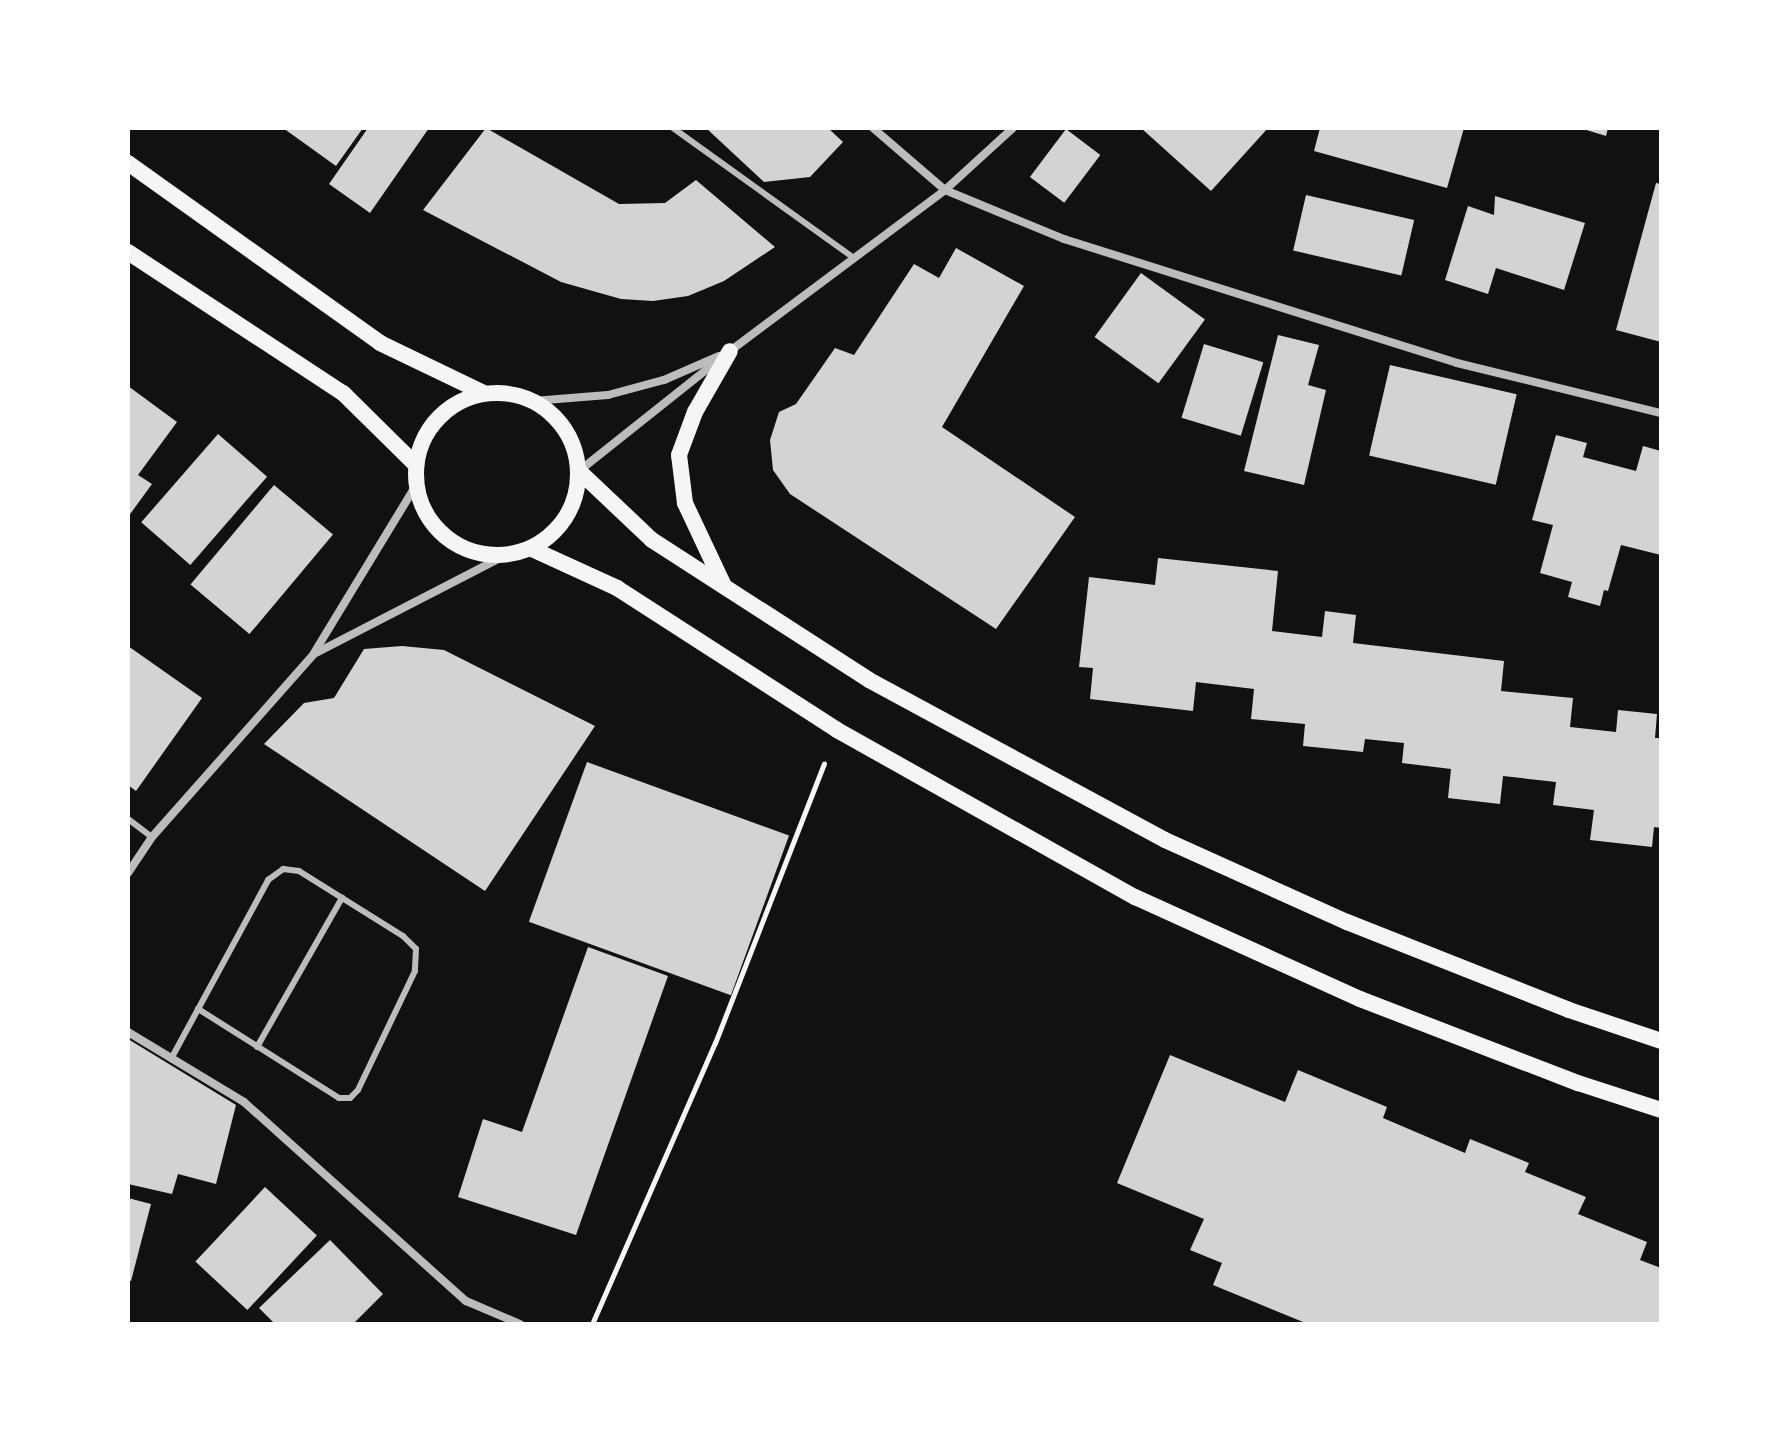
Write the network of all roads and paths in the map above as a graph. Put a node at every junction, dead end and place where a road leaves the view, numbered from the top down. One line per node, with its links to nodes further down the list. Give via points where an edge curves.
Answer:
1 (673, 128): 7 (lane)
2 (873, 128): 5 (street)
3 (1013, 128): 5 (street)
4 (128, 163): 9 (main road, via 380,343)
5 (945, 190): 7 (street); 11 (street, via 1064,239 1457,363)
6 (128, 252): 12 (main road, via 343,393)
7 (854, 258): 8 (street)
8 (730, 351): 10 (street, via 664,380 608,395); 13 (street); 17 (main road, via 695,412 679,455 685,503)
9 (484, 393): 10 (main road); 12 (main road, via 464,398 432,425)
10 (533, 401): 13 (main road, via 567,432)
11 (1661, 413)
12 (416, 465): 14 (main road)
13 (579, 471): 15 (main road, via 577,495 567,517); 17 (main road, via 652,540)
14 (416, 485): 16 (main road, via 431,523 451,542 476,554); 18 (street)
15 (532, 549): 16 (main road); 19 (main road, via 617,588)
16 (504, 556): 18 (street)
17 (724, 587): 26 (main road, via 869,680 1165,840 1347,922)
18 (314, 654): 21 (street)
19 (837, 730): 29 (main road, via 1135,897 1360,999); 31 (path, via 715,1043)
20 (128, 819): 21 (lane)
21 (152, 837): 22 (street)
22 (128, 873)
23 (342, 898): 24 (lane, via 299,871 283,869 268,880); 27 (lane); 27 (lane, via 416,949 415,971 358,1090 350,1098 339,1098)
24 (198, 1009): 27 (lane); 28 (lane)
25 (128, 1032): 28 (street)
26 (1661, 1041)
27 (257, 1047)
28 (171, 1059): 30 (street, via 244,1102 466,1301)
29 (1661, 1110)
30 (520, 1324)
31 (592, 1324)

